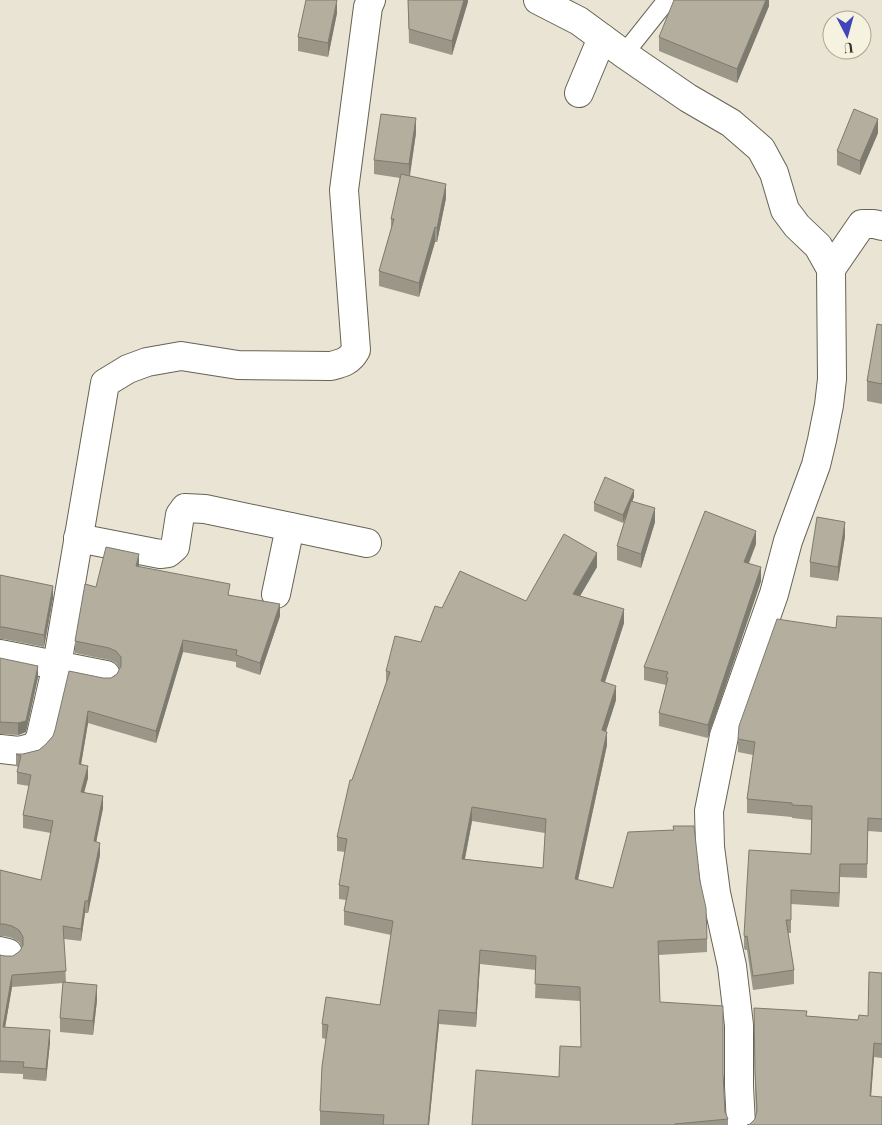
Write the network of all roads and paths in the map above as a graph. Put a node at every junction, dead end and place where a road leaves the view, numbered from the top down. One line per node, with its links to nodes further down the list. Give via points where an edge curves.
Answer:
1 (371, 0): 10 (street, via 344,190 356,350 353,357 331,366 238,365 181,356 141,364 105,383)
2 (538, 0): 4 (street, via 579,21)
3 (668, 0): 5 (lane)
4 (602, 38): 5 (street); 6 (street)
5 (624, 54): 8 (street, via 731,123 761,149 774,173 785,210 818,246)
6 (579, 93)
7 (879, 218): 8 (street, via 862,224)
8 (831, 269): 17 (street, via 830,405 816,465 724,736 709,810 716,893 732,966 739,1025)
9 (290, 527): 10 (street, via 205,509 184,508 174,547 168,554); 11 (street); 12 (street)
10 (78, 538): 14 (street)
11 (367, 543)
12 (276, 594)
13 (0, 654): 14 (street)
14 (57, 665): 15 (street); 16 (street, via 40,739 34,747 19,751)
15 (106, 675)
16 (0, 749)
17 (741, 1125)

